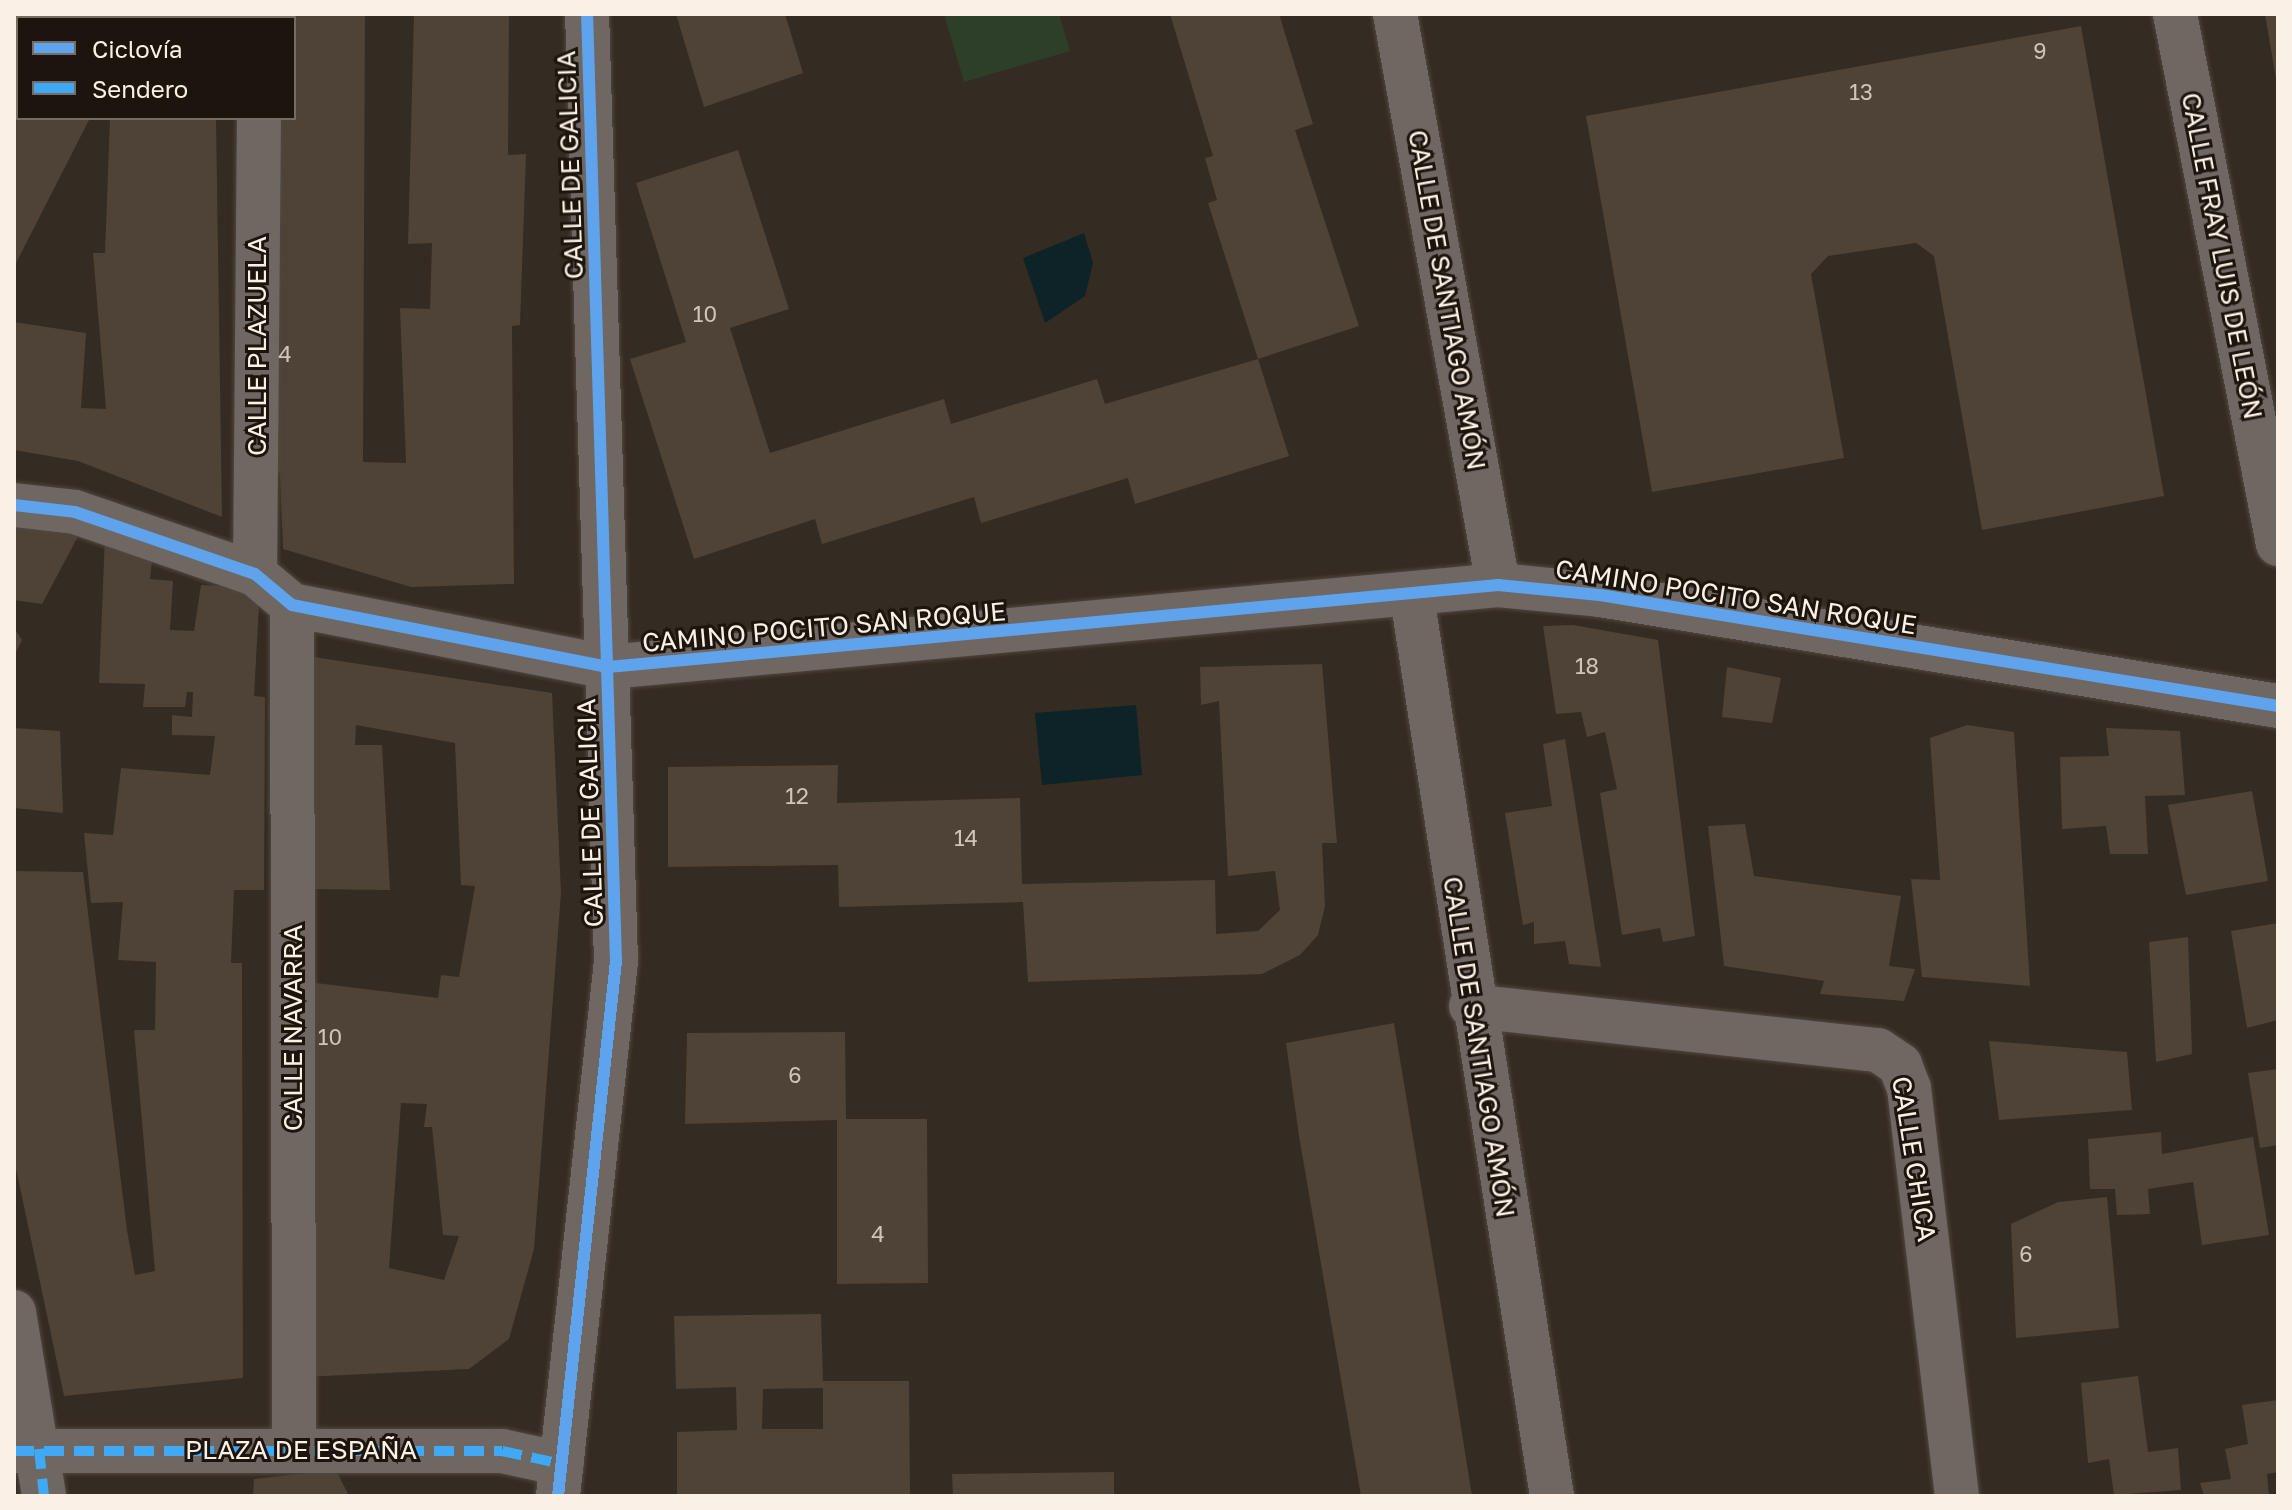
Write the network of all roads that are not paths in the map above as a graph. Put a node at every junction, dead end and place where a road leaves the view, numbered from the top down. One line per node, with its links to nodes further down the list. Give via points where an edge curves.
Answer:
1 (587, 14): 11 (street, CALLE DE GALICIA)
2 (1395, 14): 8 (street, CALLE DE SANTIAGO AMÓN)
3 (2175, 14): 6 (street, CALLE FRAY LUIS DE LEÓN)
4 (259, 120): 7 (street, CALLE PLAZUELA)
5 (14, 505): 7 (street, CAMINO POCITO SAN ROQUE, via 75,512)
6 (2278, 544)
7 (255, 574): 10 (street, CAMINO POCITO SAN ROQUE)
8 (1498, 585): 9 (street, CAMINO POCITO SAN ROQUE); 12 (street, CAMINO POCITO SAN ROQUE, via 1600,595)
9 (1412, 597): 11 (street, CAMINO POCITO SAN ROQUE); 13 (street, CALLE DE SANTIAGO AMÓN)
10 (292, 605): 11 (street, CAMINO POCITO SAN ROQUE); 16 (street, CALLE NAVARRA)
11 (608, 667): 17 (street, CALLE DE GALICIA, via 616,961)
12 (2278, 706)
13 (1471, 1006): 19 (street, CALLE DE SANTIAGO AMÓN); 20 (street, CALLE CHICA, via 1878,1050 1900,1065 1909,1088)
14 (14, 1312): 15 (street)
15 (26, 1450): 16 (street, PLAZA DE ESPAÑA); 18 (street)
16 (294, 1450): 17 (street, PLAZA DE ESPAÑA, via 502,1451)
17 (560, 1480)
18 (44, 1496)
19 (1552, 1496)
20 (1957, 1496)

